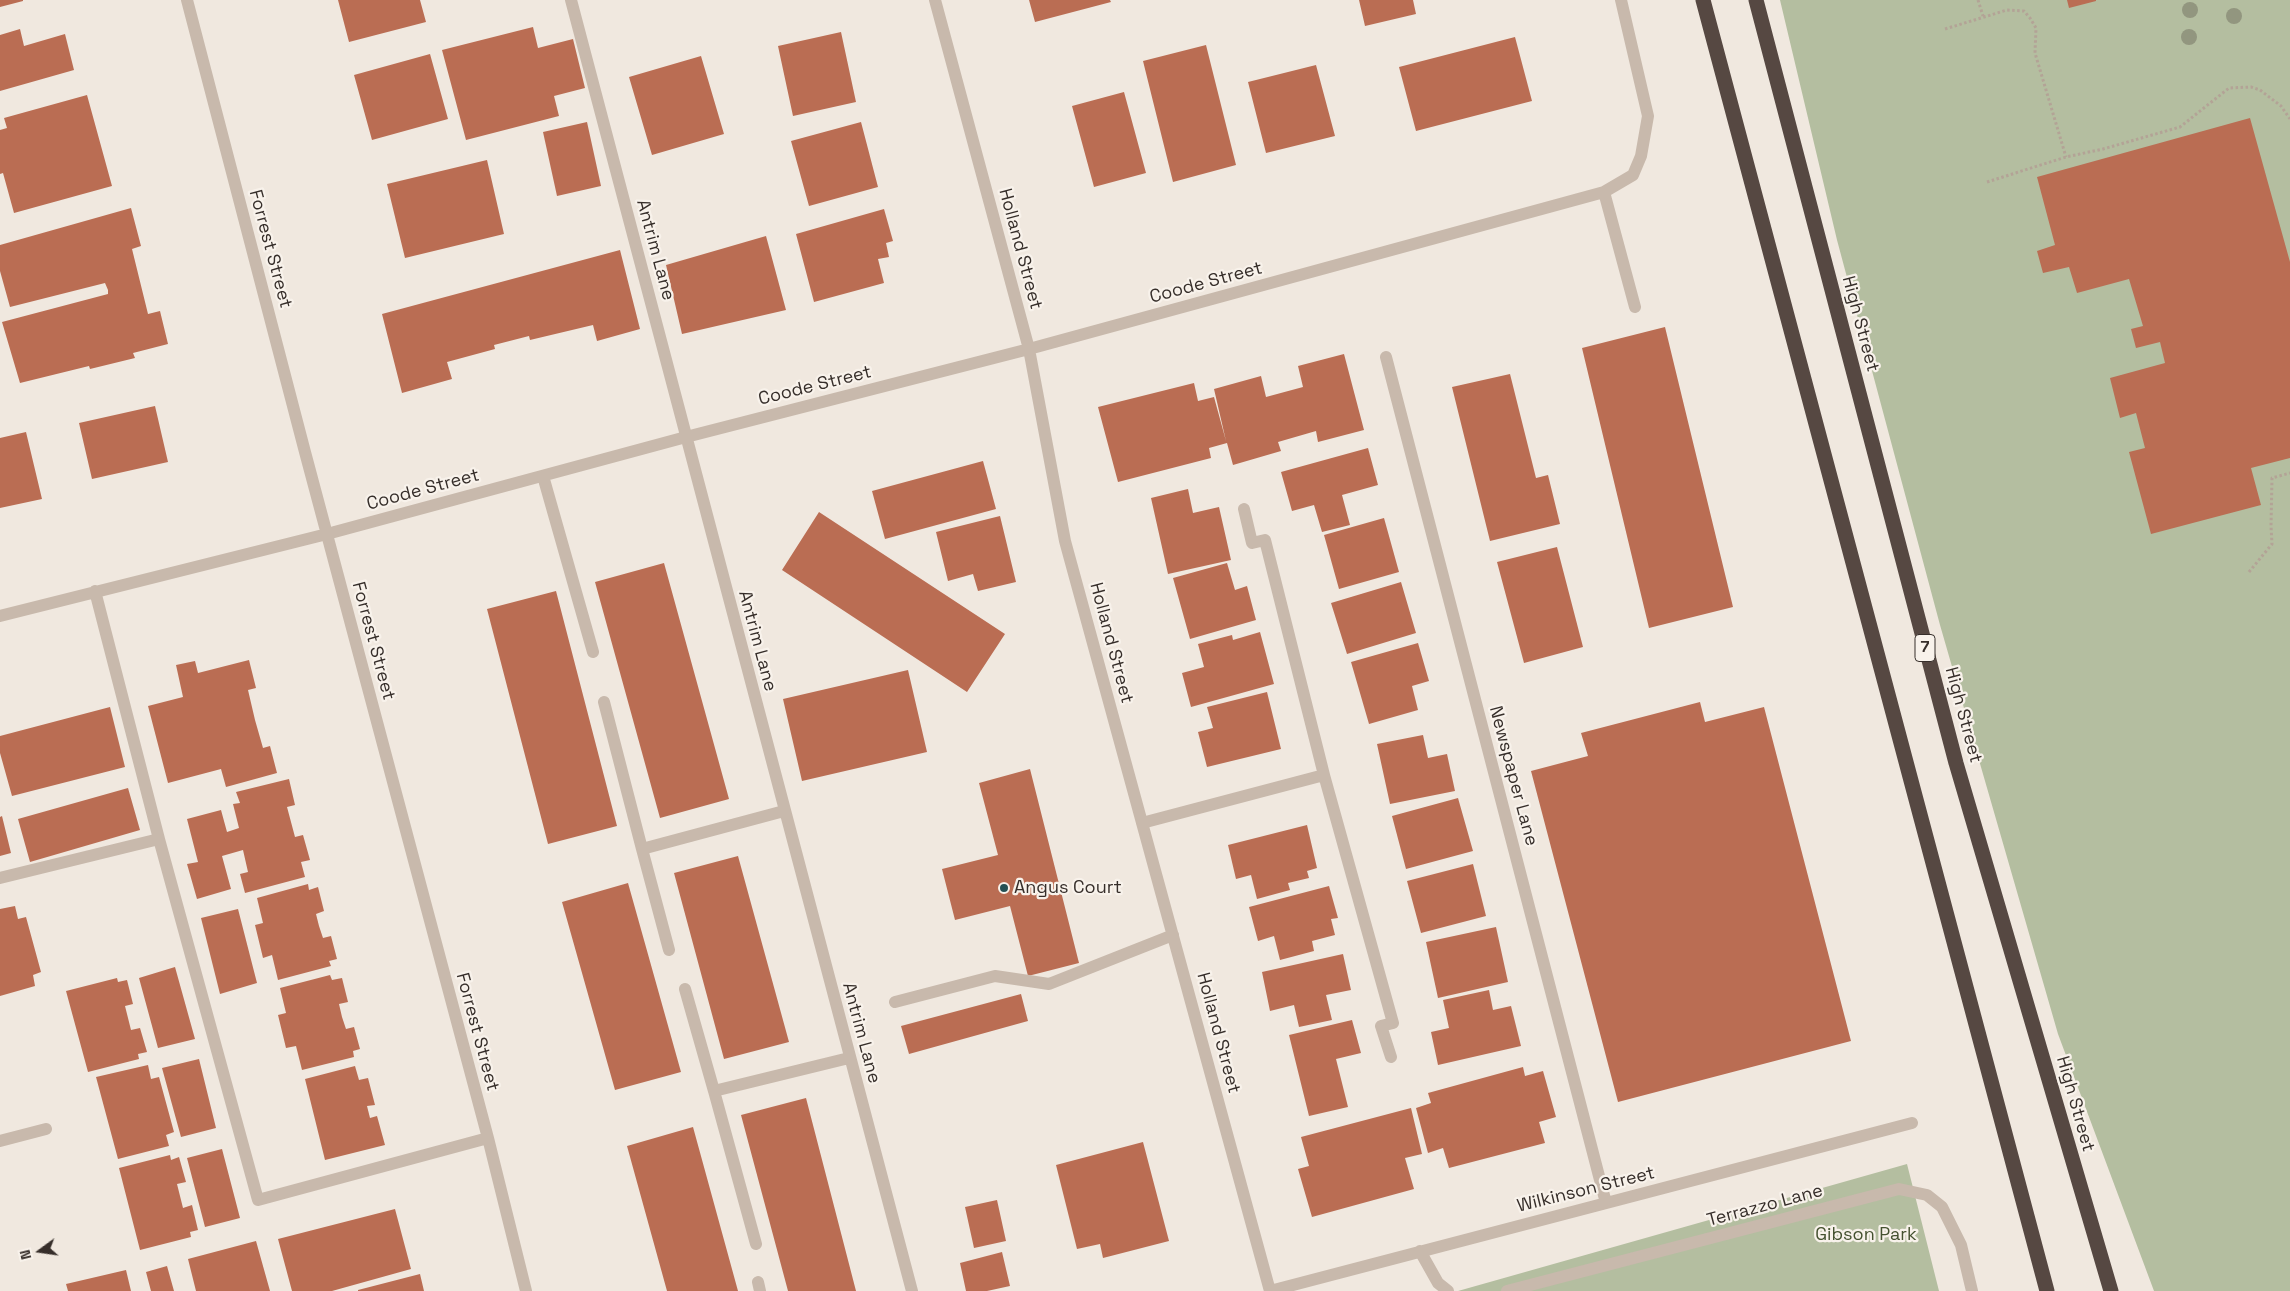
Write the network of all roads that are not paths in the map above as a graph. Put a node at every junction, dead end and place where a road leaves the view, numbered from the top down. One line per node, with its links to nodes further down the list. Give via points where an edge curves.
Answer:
1 (187, 0): 14 (street, Forrest Street)
2 (571, 0): 11 (street, Antrim Lane)
3 (935, 0): 9 (street, Holland Street)
4 (1621, 0): 7 (street, Coode Street, via 1648,116 1641,156 1633,175)
5 (1703, 0): 45 (highway)
6 (1756, 0): 46 (highway, High Street / 7, via 1956,763)
7 (1604, 192): 8 (street); 9 (street, Coode Street)
8 (1635, 307)
9 (1029, 349): 11 (street, Coode Street); 21 (street, Holland Street, via 1065,541)
10 (1386, 357): 36 (street, Newspaper Lane)
11 (686, 437): 12 (street, Coode Street); 20 (street, Antrim Lane)
12 (543, 476): 14 (street, Coode Street); 17 (street)
13 (1244, 509): 19 (street, via 1252,543 1264,540)
14 (326, 534): 15 (street, Coode Street); 34 (street, Forrest Street)
15 (95, 591): 16 (street, Coode Street); 22 (street)
16 (0, 616)
17 (593, 652)
18 (604, 702): 23 (street)
19 (1324, 775): 21 (street); 29 (street, via 1393,1024 1381,1026)
20 (784, 811): 23 (street); 30 (street, Antrim Lane)
21 (1142, 823): 25 (street, Holland Street)
22 (159, 838): 24 (street); 34 (street, via 258,1200)
23 (642, 848): 26 (street)
24 (0, 878)
25 (1173, 936): 28 (street, via 1049,984 995,976); 41 (street, Holland Street)
26 (669, 950)
27 (685, 989): 31 (street)
28 (895, 1002)
29 (1391, 1057)
30 (849, 1058): 31 (street); 40 (street, Antrim Lane)
31 (714, 1091): 37 (street)
32 (1912, 1123): 36 (street, Wilkinson Street)
33 (46, 1129): 35 (street)
34 (488, 1138): 39 (street, Forrest Street)
35 (0, 1141)
36 (1606, 1203): 38 (street, Wilkinson Street)
37 (756, 1244)
38 (1420, 1251): 41 (street, Wilkinson Street); 42 (street, via 1438,1284)
39 (526, 1291)
40 (912, 1291)
41 (1270, 1291)
42 (1448, 1291)
43 (1506, 1291): 44 (street, Terrazzo Lane, via 1899,1189 1927,1195 1942,1207 1961,1245)
44 (1972, 1291)
45 (2047, 1291)
46 (2111, 1291)

